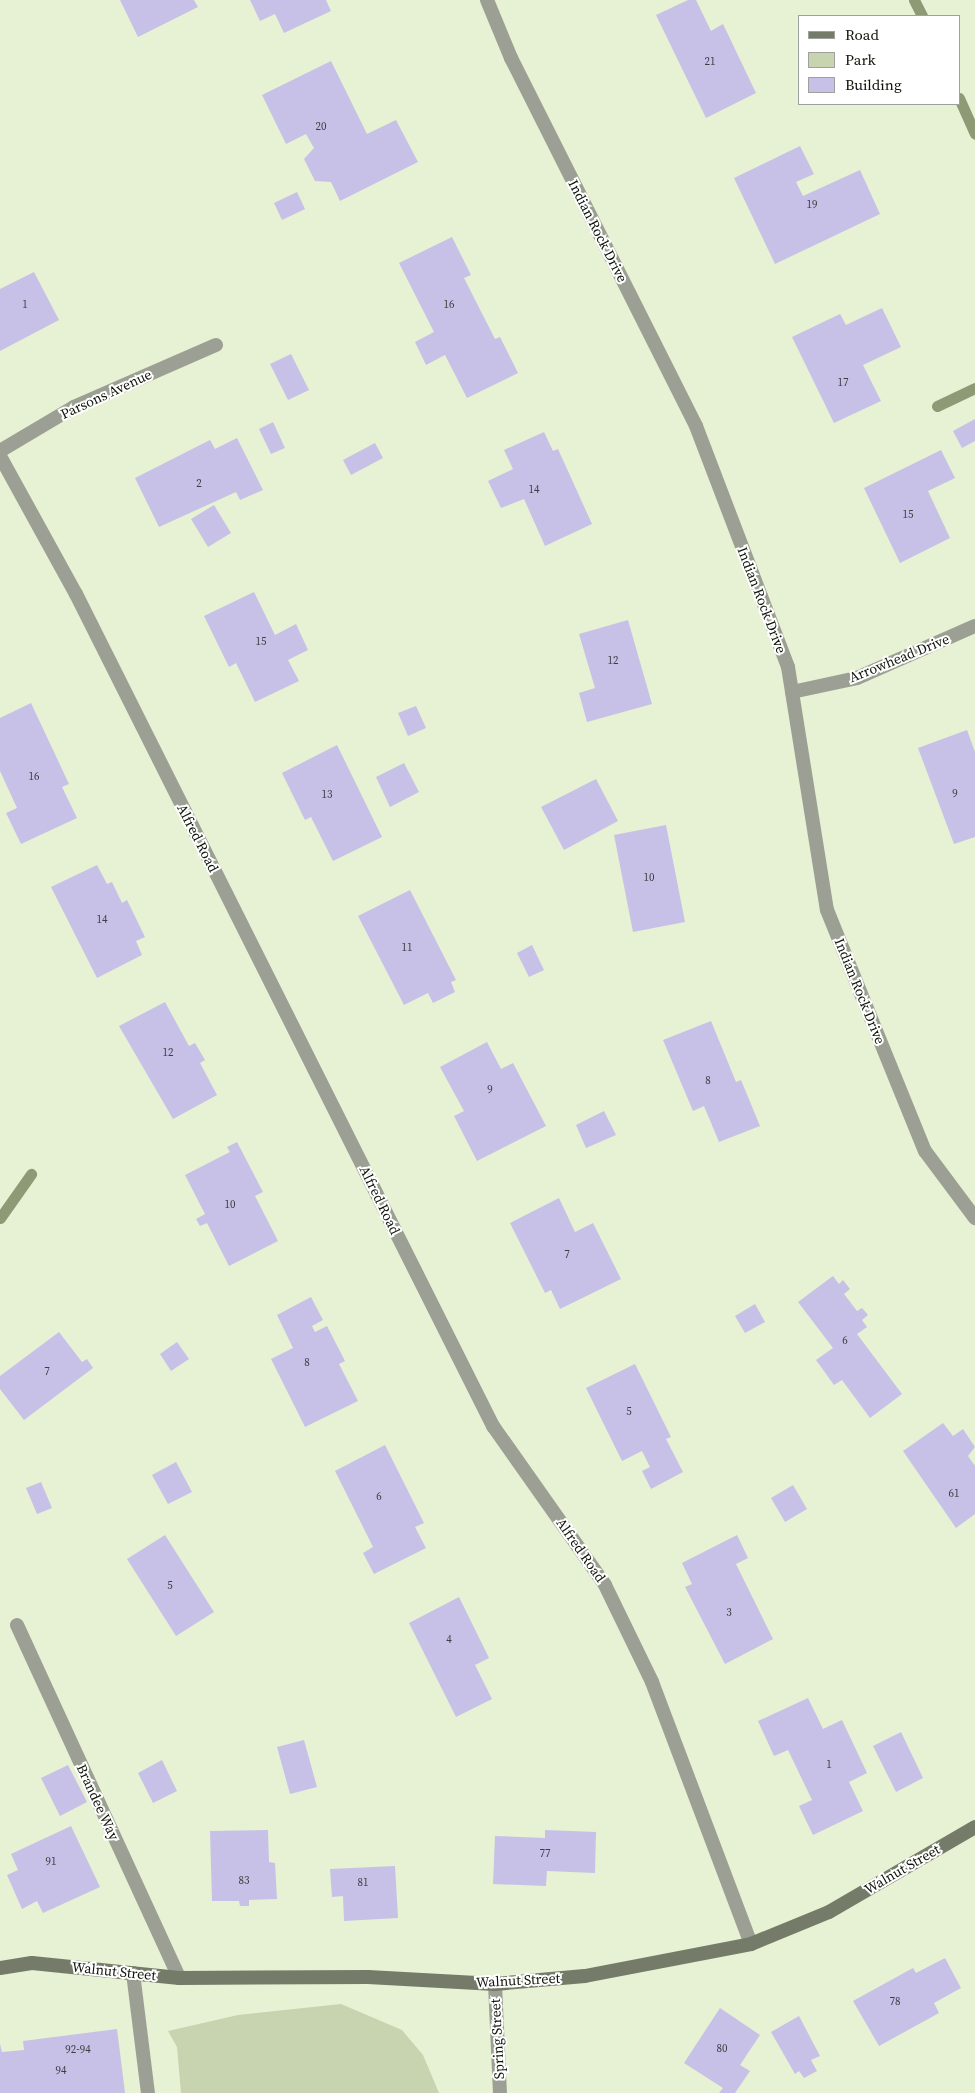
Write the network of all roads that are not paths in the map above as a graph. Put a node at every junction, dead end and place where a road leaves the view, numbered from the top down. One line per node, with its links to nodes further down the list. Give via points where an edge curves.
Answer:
1 (486, 0): 6 (street, Indian Rock Drive, via 511,58 696,426 788,667)
2 (216, 345): 3 (street, Parsons Avenue, via 74,407)
3 (0, 451)
4 (0, 456): 10 (street, Alfred Road, via 76,594 493,1426 605,1585 652,1682)
5 (975, 626): 6 (street, Arrowhead Drive, via 856,678)
6 (792, 692): 7 (street, Indian Rock Drive, via 827,910 925,1151)
7 (975, 1218)
8 (17, 1625): 13 (street, Brandee Way)
9 (975, 1827): 10 (main road, Walnut Street, via 829,1912)
10 (751, 1944): 14 (main road, Walnut Street, via 585,1976)
11 (0, 1968): 12 (main road, Walnut Street, via 32,1963)
12 (133, 1973): 13 (main road, Walnut Street); 15 (street)
13 (179, 1978): 14 (main road, Walnut Street, via 368,1977)
14 (495, 1984): 16 (street, Spring Street)
15 (148, 2093)
16 (500, 2093)

